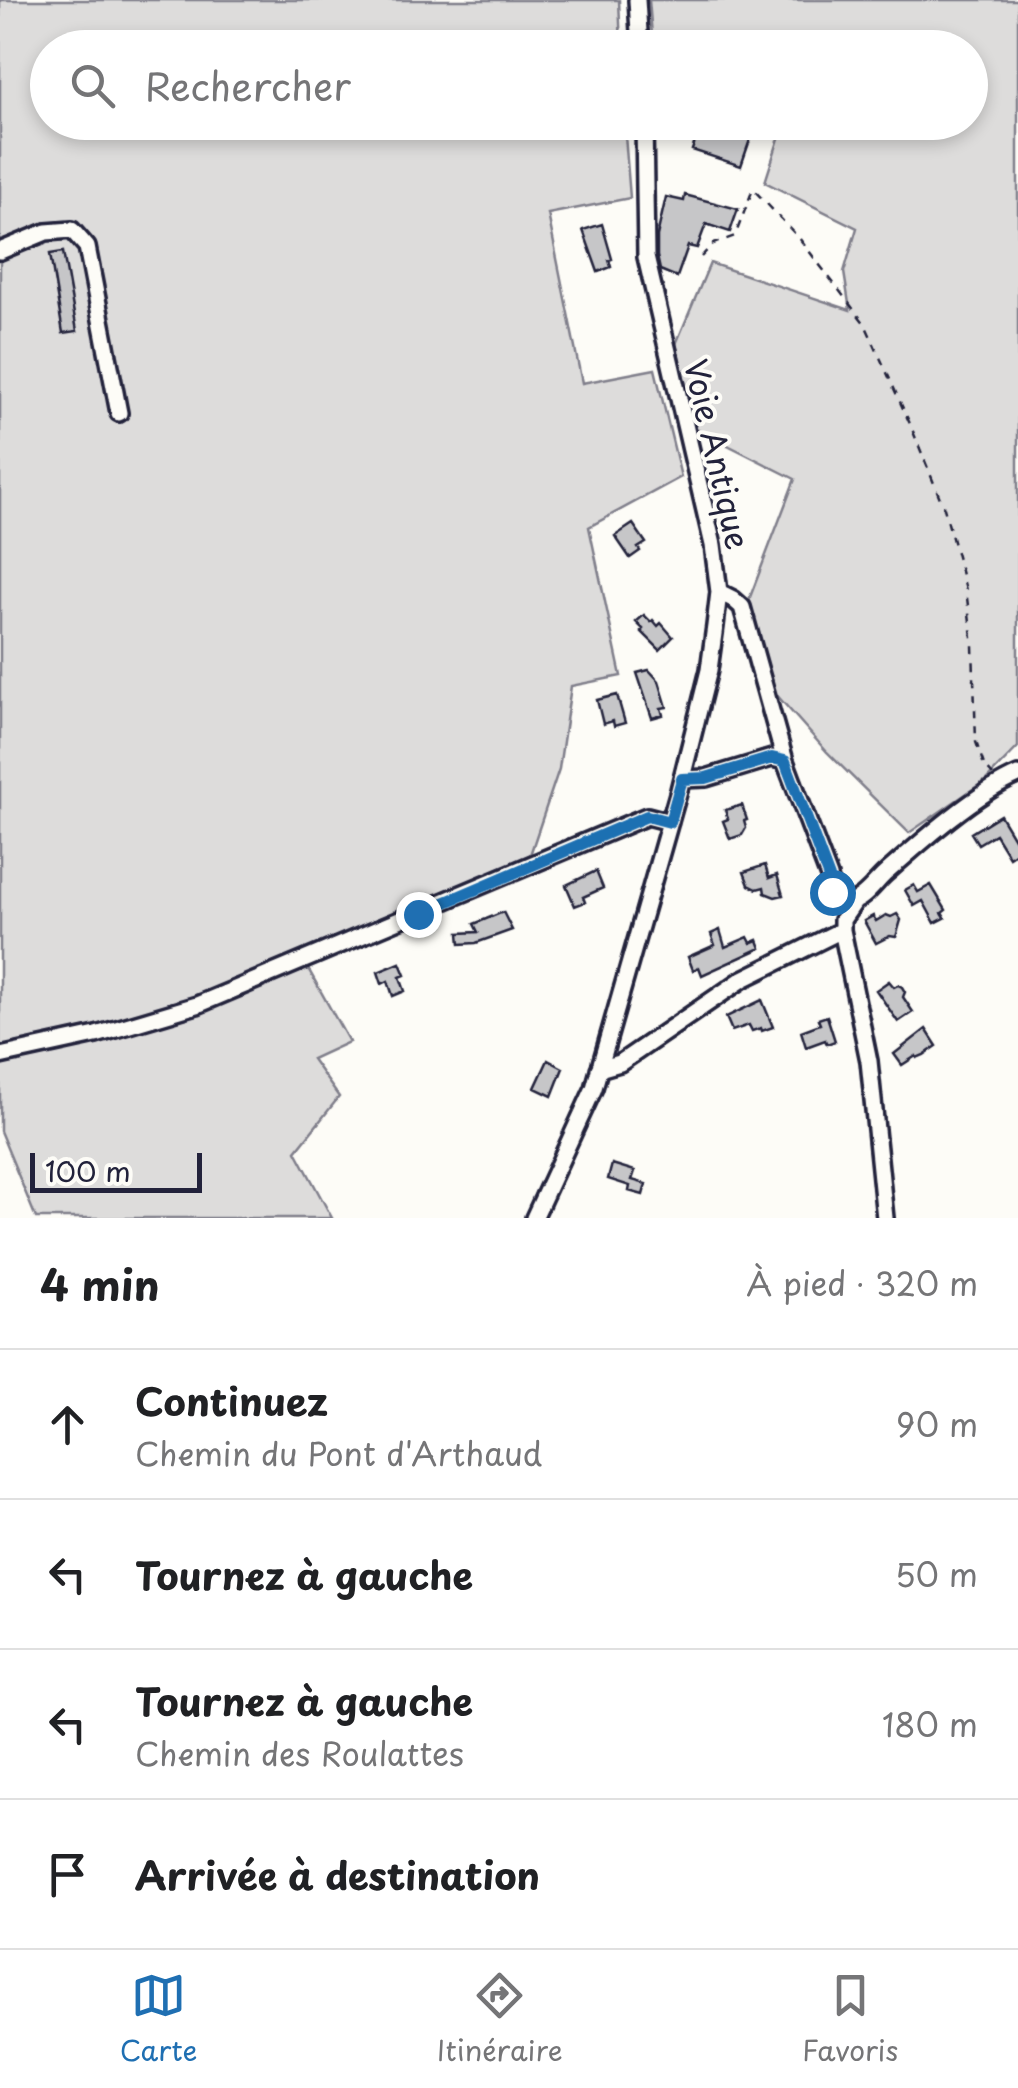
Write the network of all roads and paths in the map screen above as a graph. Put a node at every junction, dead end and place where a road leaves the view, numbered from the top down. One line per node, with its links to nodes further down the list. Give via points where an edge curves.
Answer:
1 (637, 0): 2 (street)
2 (639, 30)
3 (644, 140): 7 (street, Voie Antique, via 646,257)
4 (0, 251): 6 (street, via 46,232 72,230 87,247)
5 (701, 257): 10 (path, via 735,236 753,189 865,324 944,508 966,590 976,742)
6 (119, 413)
7 (719, 592): 8 (street, via 742,607); 11 (street, Voie Antique, via 709,670)
8 (785, 761): 11 (street, via 772,758); 13 (street)
9 (1018, 775): 10 (street)
10 (1000, 783): 14 (street)
11 (680, 787): 12 (street, Voie Antique)
12 (670, 822): 18 (street, via 647,816 197,1005); 19 (street, Voie Antique)
13 (829, 878): 14 (street, via 850,892); 15 (street)
14 (874, 885): 16 (street)
15 (835, 895): 16 (street); 17 (street)
16 (855, 901): 17 (street)
17 (842, 925): 19 (street); 21 (street, via 869,1060)
18 (0, 1056)
19 (599, 1070): 20 (street, Voie Antique)
20 (534, 1218)
21 (886, 1218)

